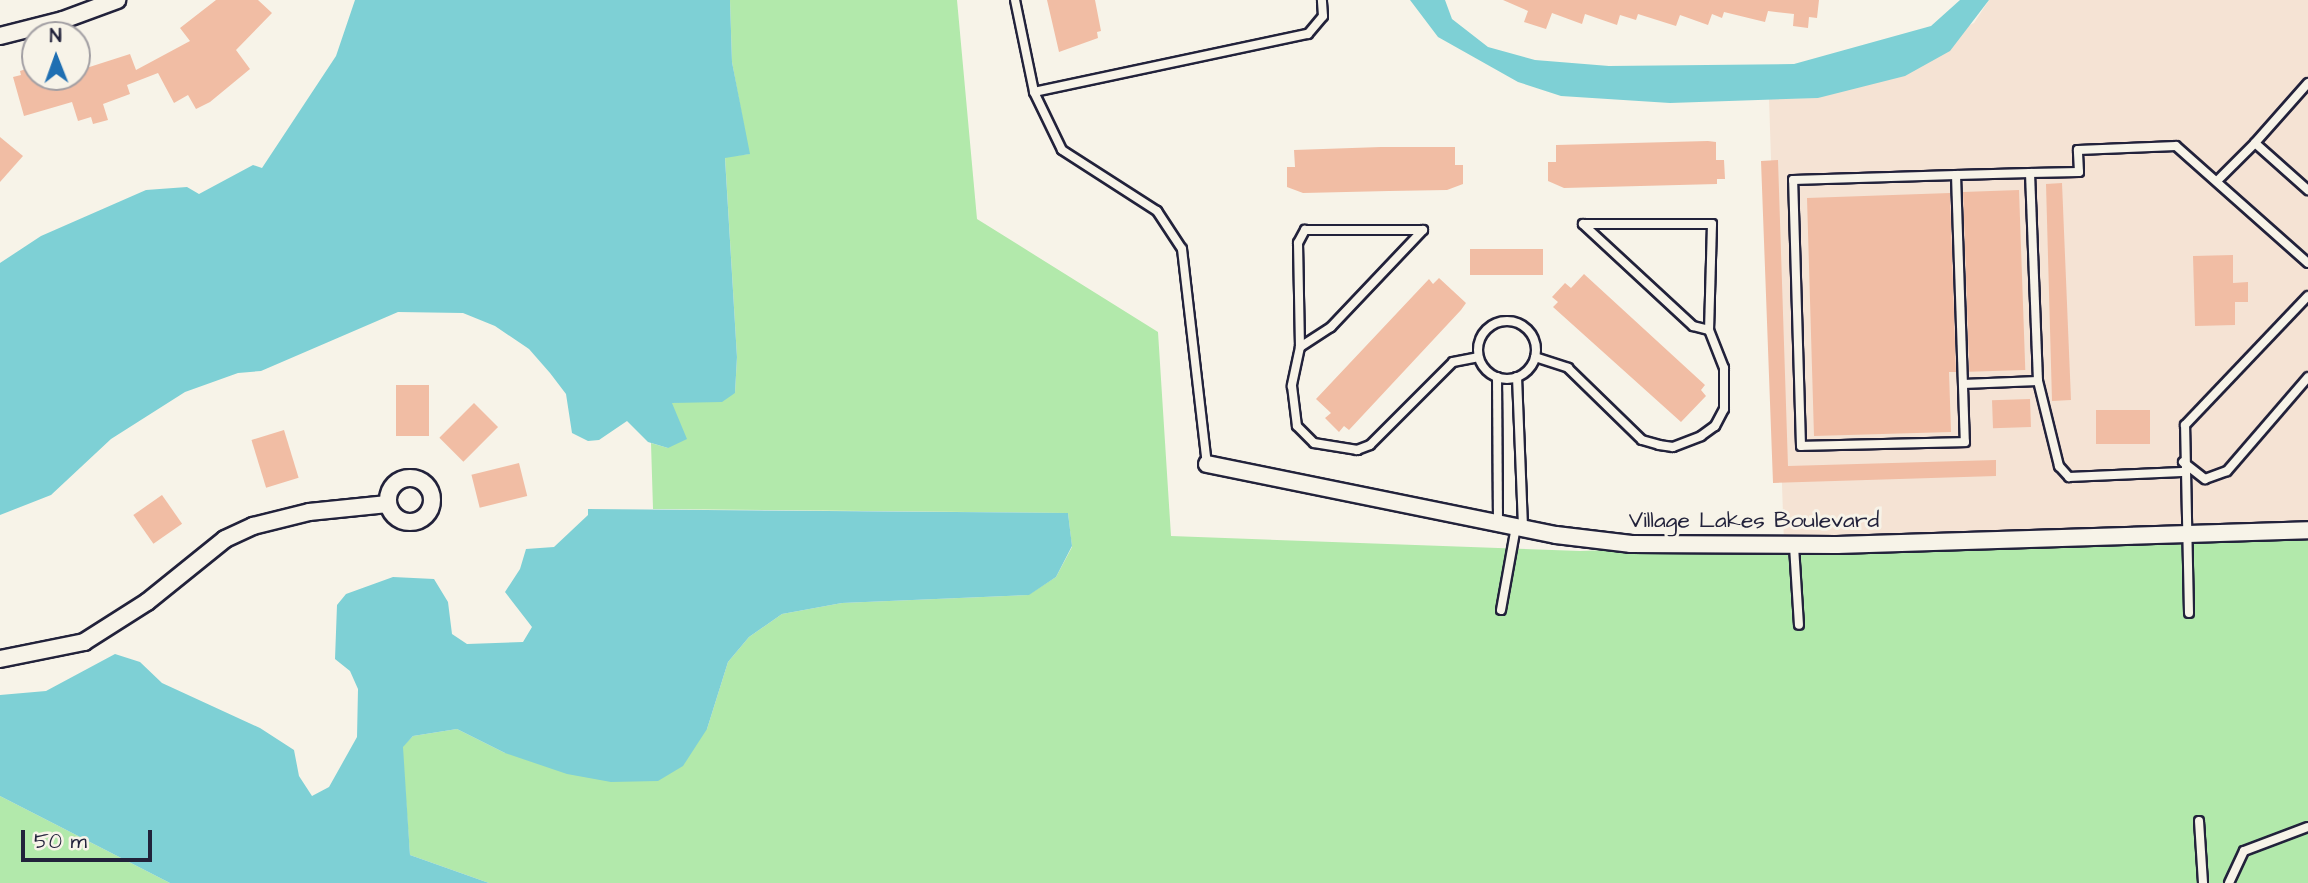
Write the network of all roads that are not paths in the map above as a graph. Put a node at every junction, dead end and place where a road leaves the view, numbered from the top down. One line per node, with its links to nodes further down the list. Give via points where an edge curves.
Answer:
1 (117, 0): 4 (street, via 64,20)
2 (1015, 0): 6 (lane)
3 (1322, 0): 6 (lane, via 1323,16 1308,34)
4 (0, 36)
5 (2308, 83): 7 (lane)
6 (1034, 92): 24 (lane, via 1062,150 1157,211 1182,249)
7 (2255, 143): 10 (lane); 11 (lane)
8 (2030, 173): 9 (lane); 10 (lane, via 2079,172 2077,150 2169,146 2182,149); 21 (lane)
9 (1956, 175): 22 (lane); 22 (lane, via 1793,180 1801,446 1965,442)
10 (2217, 181): 12 (lane)
11 (2308, 190)
12 (2308, 263)
13 (2308, 296): 23 (lane, via 2185,425)
14 (1709, 330): 14 (lane, via 1693,326 1583,223 1712,224); 17 (lane, via 1724,368 1724,409 1701,436 1673,447 1642,440 1568,368)
15 (1300, 347): 15 (lane, via 1331,327 1423,230 1305,230 1298,243); 16 (lane, via 1292,386 1297,426 1314,443 1347,450 1370,445 1453,362)
16 (1478, 357): 17 (lane, via 1480,338 1502,321 1528,330); 18 (lane)
17 (1535, 357): 19 (lane)
18 (1497, 377): 19 (lane); 27 (lane)
19 (1517, 377): 28 (lane)
20 (2308, 377): 23 (lane, via 2227,471 2205,479)
21 (2038, 381): 22 (lane); 25 (lane, via 2064,474)
22 (1963, 384)
23 (2183, 462): 25 (lane)
24 (1207, 464): 27 (street, Village Lakes Boulevard)
25 (2182, 472): 30 (lane)
26 (388, 504): 35 (street, via 309,512 253,526 225,539 147,602 84,642)
27 (1498, 524): 28 (street, Village Lakes Boulevard)
28 (1520, 528): 31 (street, Village Lakes Boulevard, via 1631,544); 32 (lane)
29 (2308, 530): 30 (street, Village Lakes Boulevard)
30 (2185, 533): 31 (street, Village Lakes Boulevard); 33 (lane)
31 (1794, 546): 34 (lane)
32 (1501, 610)
33 (2189, 613)
34 (1799, 625)
35 (0, 659)
36 (2199, 821): 38 (lane)
37 (2308, 827): 39 (lane, via 2244,851)
38 (2203, 883)
39 (2229, 883)

